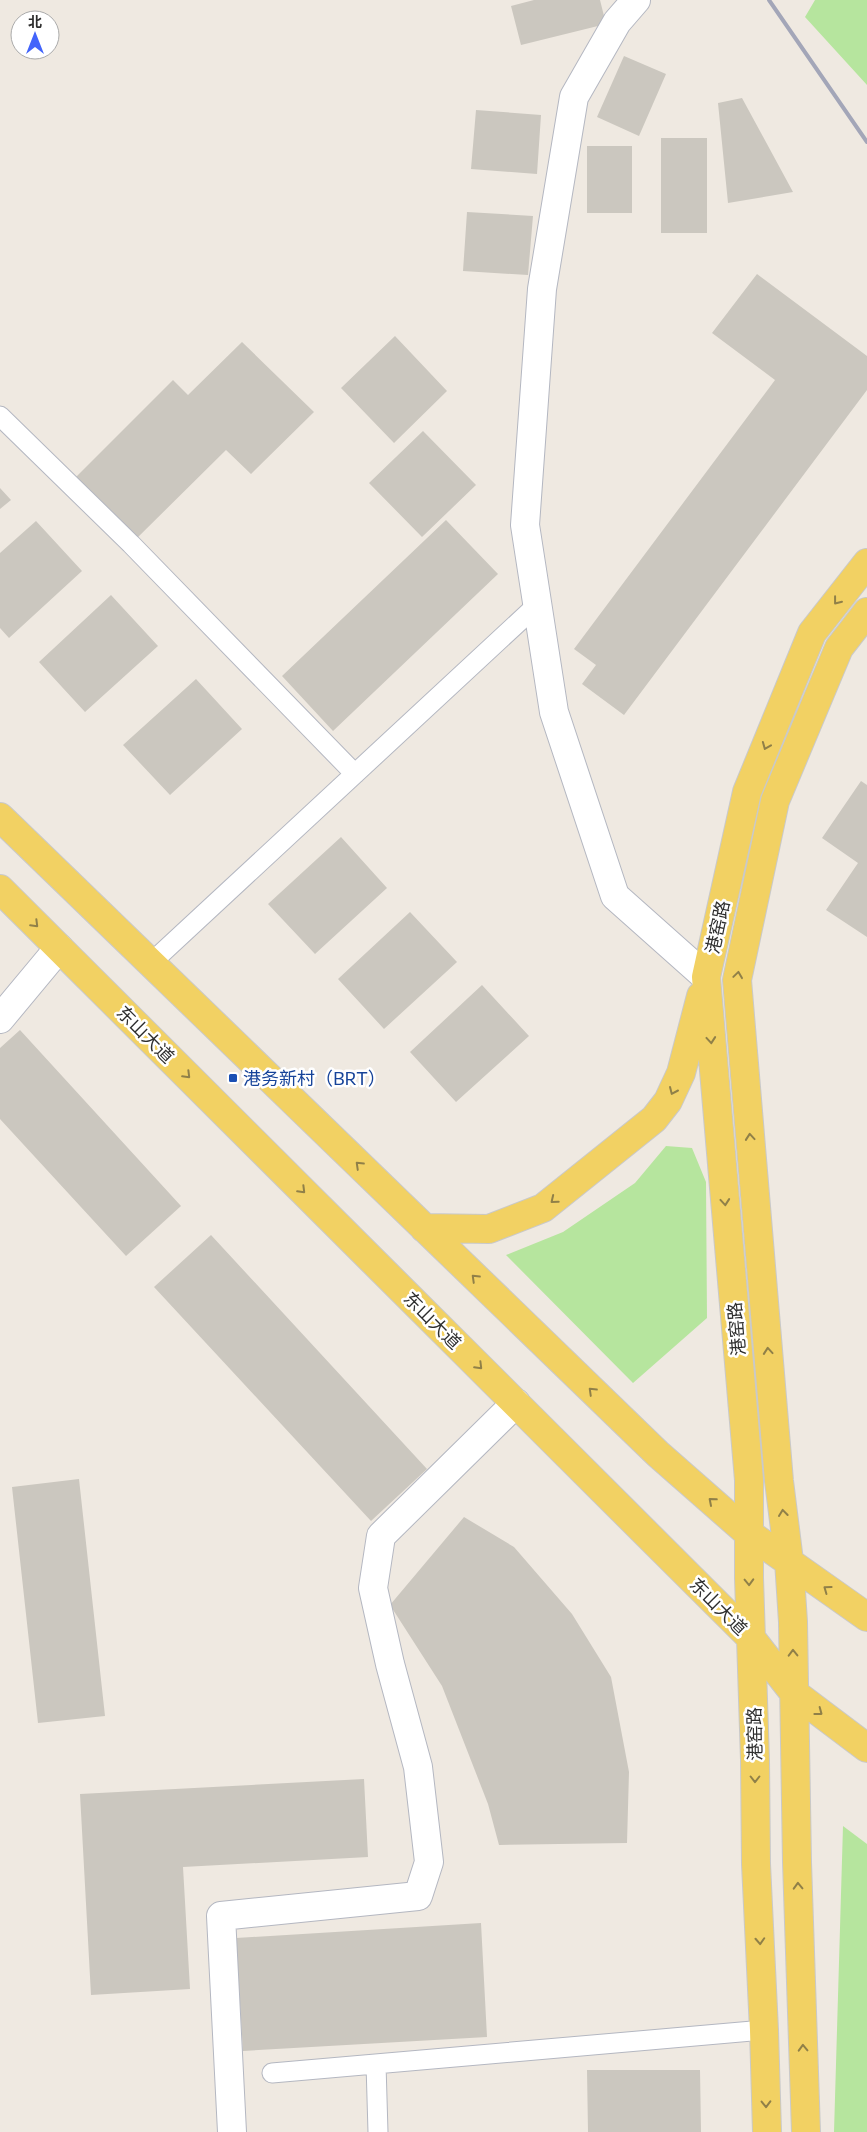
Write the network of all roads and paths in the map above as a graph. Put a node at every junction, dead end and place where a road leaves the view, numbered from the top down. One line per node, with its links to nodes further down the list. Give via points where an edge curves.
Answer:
1 (636, 0): 4 (street, via 617,22 574,97 542,289 525,525)
2 (0, 416): 6 (lane, via 131,544)
3 (867, 563): 11 (main road, 港窑路, one-way to 11, via 812,633 747,792)
4 (537, 605): 6 (lane); 11 (street, via 554,712 614,896)
5 (867, 612): 16 (main road, 港窑路, one-way to 5, via 737,980 775,801 838,648)
6 (355, 774): 10 (lane)
7 (0, 817): 10 (main road)
8 (0, 889): 9 (main road, 东山大道, one-way to 9)
9 (59, 948): 12 (street); 14 (main road, 东山大道, one-way to 14)
10 (151, 963): 13 (main road, one-way to 10)
11 (706, 977): 13 (main road, one-way to 13, via 681,1073 654,1119 543,1208 489,1229); 15 (main road, 港窑路, one-way to 15, via 748,1471)
12 (0, 1019)
13 (424, 1228): 15 (main road, one-way to 13, via 658,1454)
14 (516, 1403): 18 (main road, 东山大道); 24 (street, via 381,1536 373,1588 418,1767 429,1862 418,1896 221,1916)
15 (748, 1533): 16 (main road); 18 (main road, 港窑路, one-way to 18)
16 (789, 1561): 17 (main road, one-way to 16); 19 (main road, 港窑路, one-way to 16)
17 (867, 1617)
18 (752, 1638): 19 (main road, 东山大道); 21 (main road, 港窑路, one-way to 21, via 756,1864)
19 (794, 1693): 20 (main road, 东山大道, one-way to 20); 27 (main road, 港窑路, one-way to 19)
20 (867, 1748)
21 (764, 2030): 22 (lane); 26 (main road, 港窑路, one-way to 26)
22 (376, 2064): 23 (lane); 25 (lane)
23 (272, 2073)
24 (232, 2132)
25 (378, 2132)
26 (767, 2132)
27 (806, 2132)

